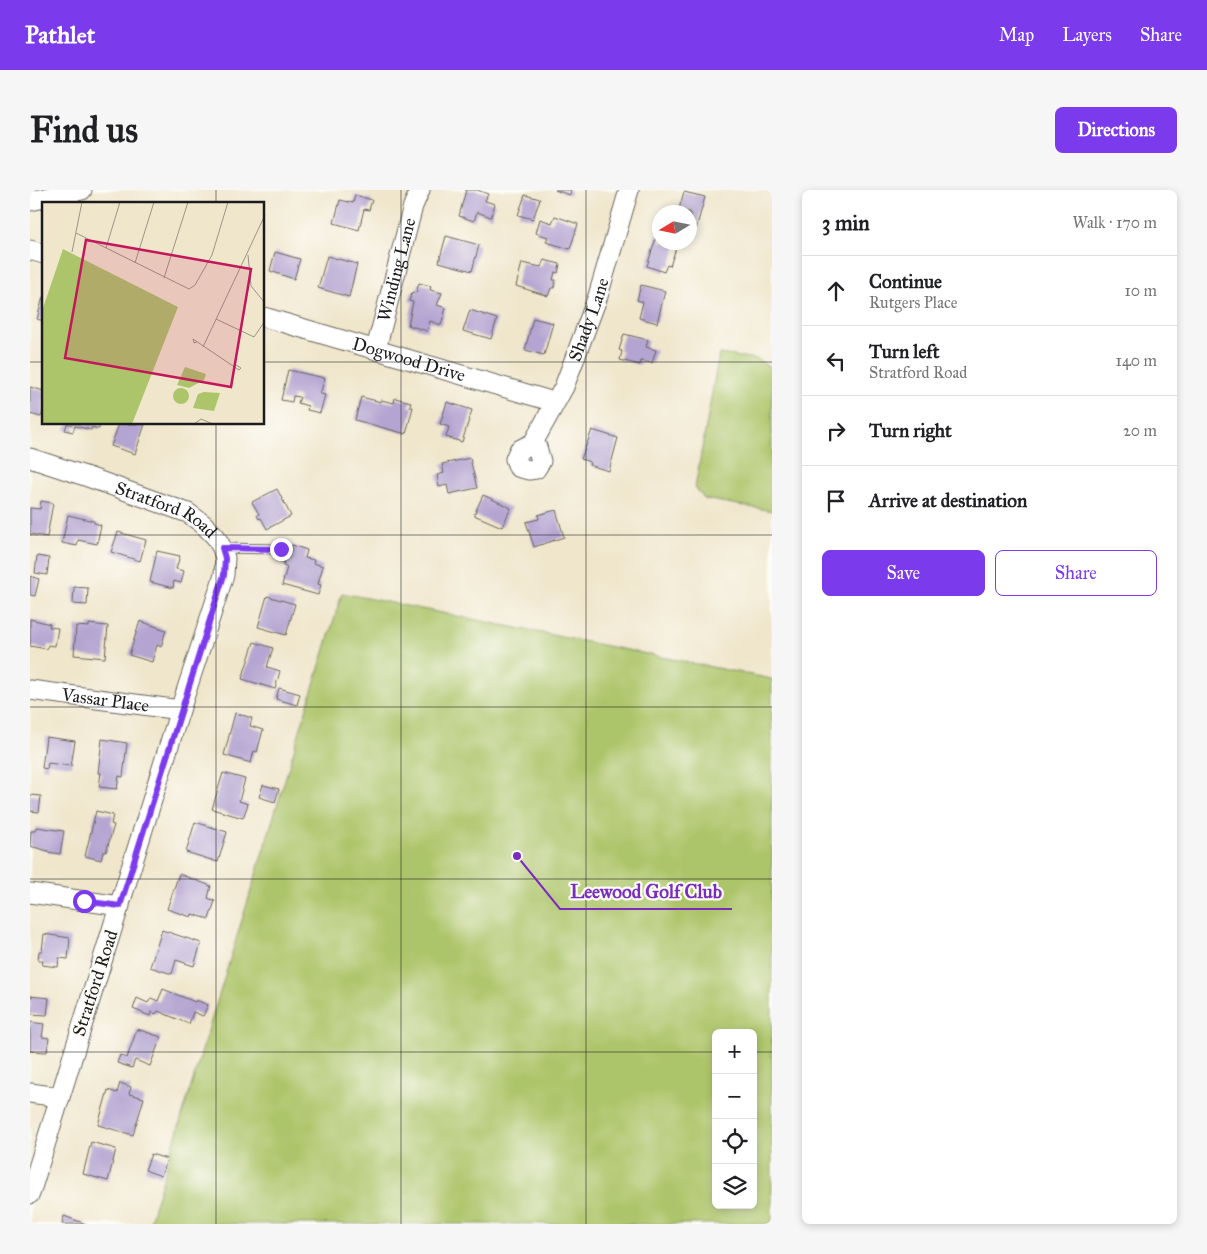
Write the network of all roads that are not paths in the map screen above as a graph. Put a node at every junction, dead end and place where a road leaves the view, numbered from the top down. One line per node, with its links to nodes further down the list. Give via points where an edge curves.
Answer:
1 (82, 190): 4 (street)
2 (420, 190): 6 (street, Winding Lane, via 413,206)
3 (628, 190): 7 (street, Shady Lane, via 598,296 564,387)
4 (30, 201)
5 (265, 317): 6 (street, Dogwood Drive)
6 (376, 350): 7 (street, Dogwood Drive)
7 (554, 402): 8 (street, Shady Lane)
8 (533, 443)
9 (30, 458): 10 (street, Stratford Road, via 188,513 215,536)
10 (222, 548): 11 (lane); 13 (street, Stratford Road, via 224,575)
11 (281, 549)
12 (30, 690): 13 (street, Vassar Place)
13 (180, 710): 15 (street, Stratford Road)
14 (30, 893): 15 (street)
15 (120, 906): 17 (street, Stratford Road)
16 (30, 1093): 17 (street)
17 (59, 1097): 18 (street, Stratford Road)
18 (30, 1194)

